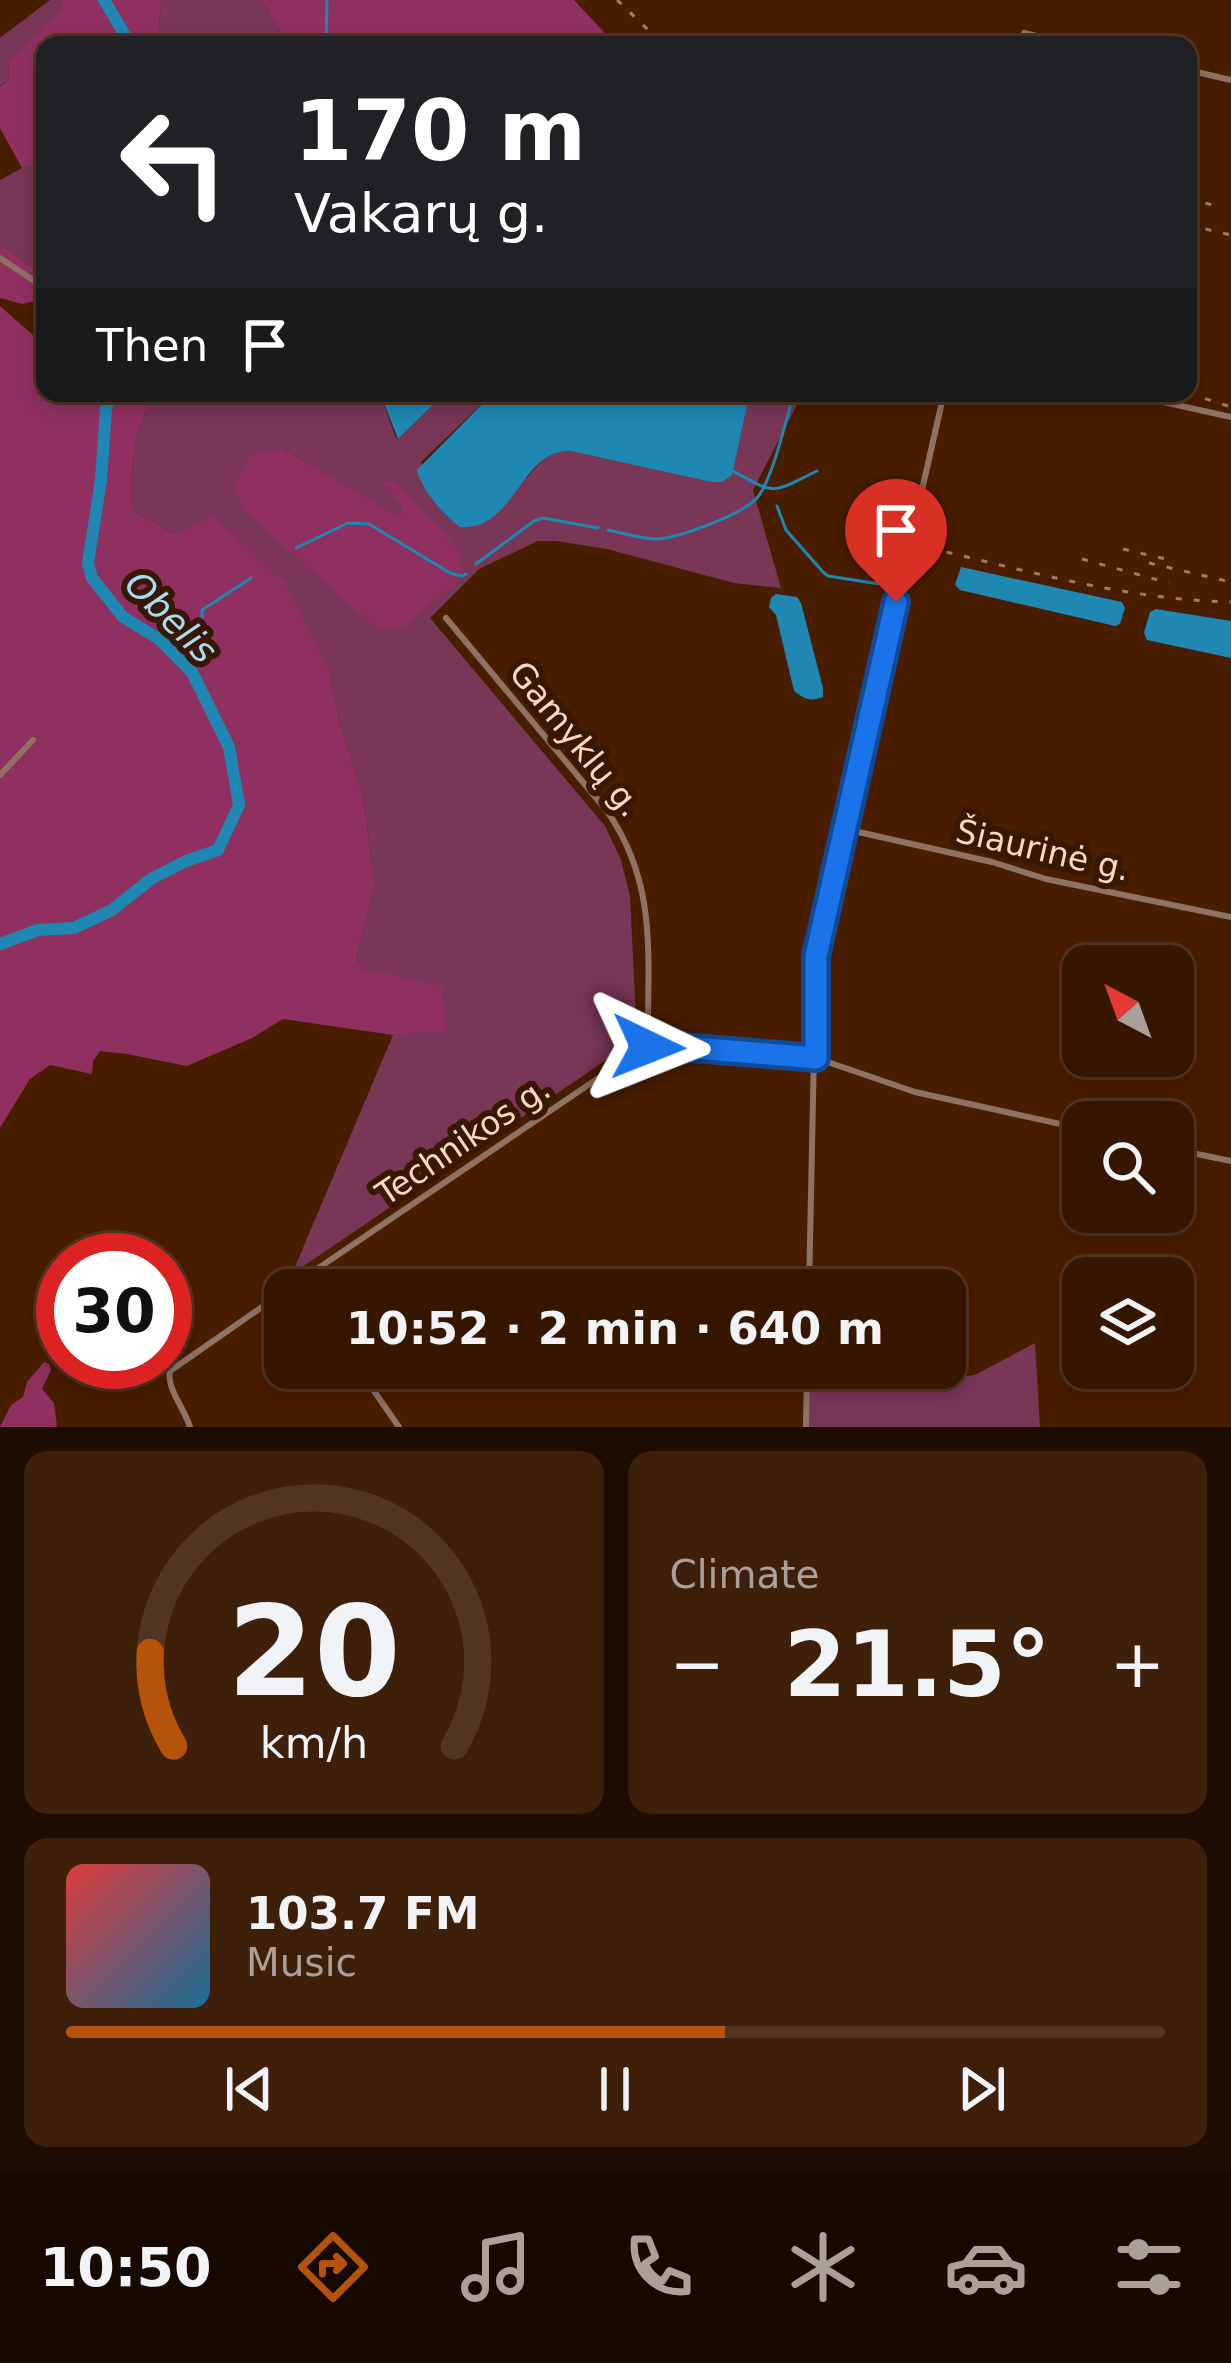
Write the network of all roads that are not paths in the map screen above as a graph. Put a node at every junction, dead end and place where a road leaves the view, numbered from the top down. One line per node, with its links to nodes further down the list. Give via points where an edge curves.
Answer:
1 (1197, 72): 2 (street)
2 (1231, 80)
3 (0, 259): 4 (street)
4 (36, 282)
5 (942, 402): 11 (street)
6 (1164, 402): 7 (street)
7 (1231, 417)
8 (446, 618): 13 (street, Gamyklų g., via 626,840 647,912)
9 (33, 740): 10 (street)
10 (0, 775)
11 (845, 830): 12 (street, Šiaurinė g.); 14 (street, via 816,956)
12 (1231, 916)
13 (648, 1047): 14 (street); 18 (street, Technikos g.)
14 (816, 1058): 15 (street, via 916,1092); 19 (street)
15 (1062, 1124)
16 (1194, 1154): 17 (street)
17 (1231, 1162)
18 (316, 1269)
19 (810, 1269)
20 (264, 1305): 23 (street, Technikos g., via 169,1375)
21 (372, 1389): 24 (street)
22 (807, 1389): 25 (street)
23 (190, 1427)
24 (398, 1427)
25 (806, 1427)

